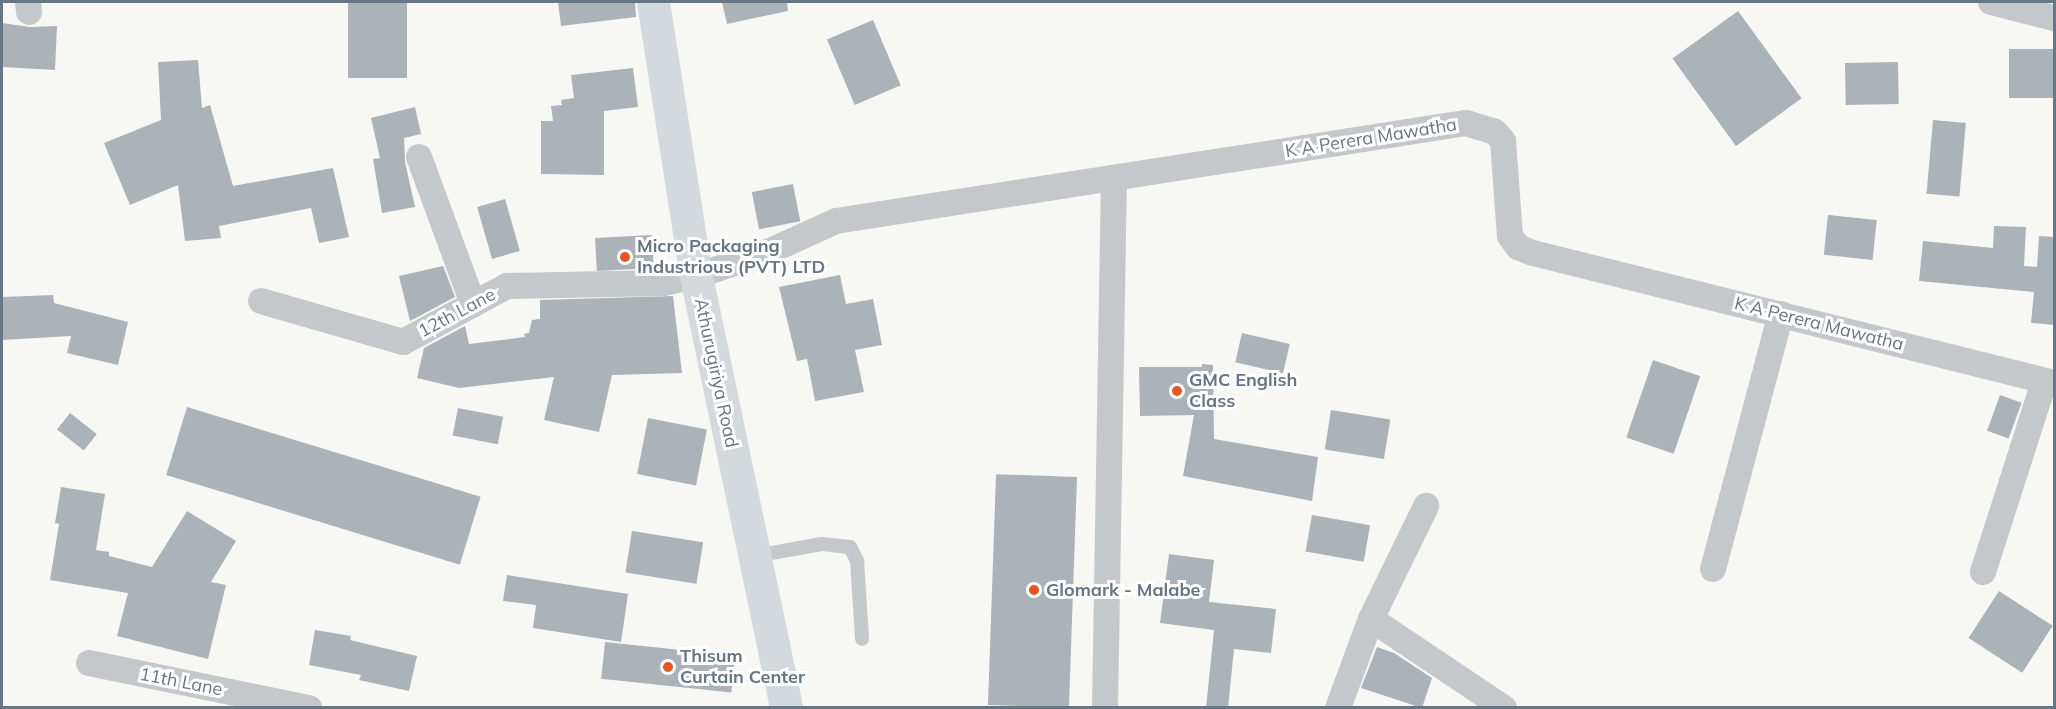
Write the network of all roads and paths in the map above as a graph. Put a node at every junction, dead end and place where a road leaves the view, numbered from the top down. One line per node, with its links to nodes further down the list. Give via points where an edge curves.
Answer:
1 (653, 2): 6 (main road, Athurugiriya Road)
2 (1991, 2): 3 (street)
3 (2055, 18)
4 (419, 157): 8 (street)
5 (1114, 178): 6 (street, K A Perera Mawatha, via 836,221 770,251); 9 (street, K A Perera Mawatha, via 1466,123 1495,132 1503,141 1510,236 1518,247); 20 (street)
6 (696, 276): 8 (street, 12th Lane, via 663,283 507,286); 12 (main road, Athurugiriya Road)
7 (261, 301): 8 (street, 12th Lane, via 403,342)
8 (473, 304)
9 (1781, 314): 10 (street, K A Perera Mawatha); 13 (street)
10 (2049, 382): 14 (street)
11 (1426, 506): 15 (street)
12 (754, 556): 16 (lane, via 822,544 850,547 857,561); 19 (main road, Athurugiriya Road)
13 (1713, 569)
14 (1983, 572)
15 (1371, 619): 21 (street); 22 (street)
16 (862, 639)
17 (89, 663): 18 (street, 11th Lane)
18 (309, 708)
19 (786, 708)
20 (1105, 708)
21 (1338, 708)
22 (1504, 708)

